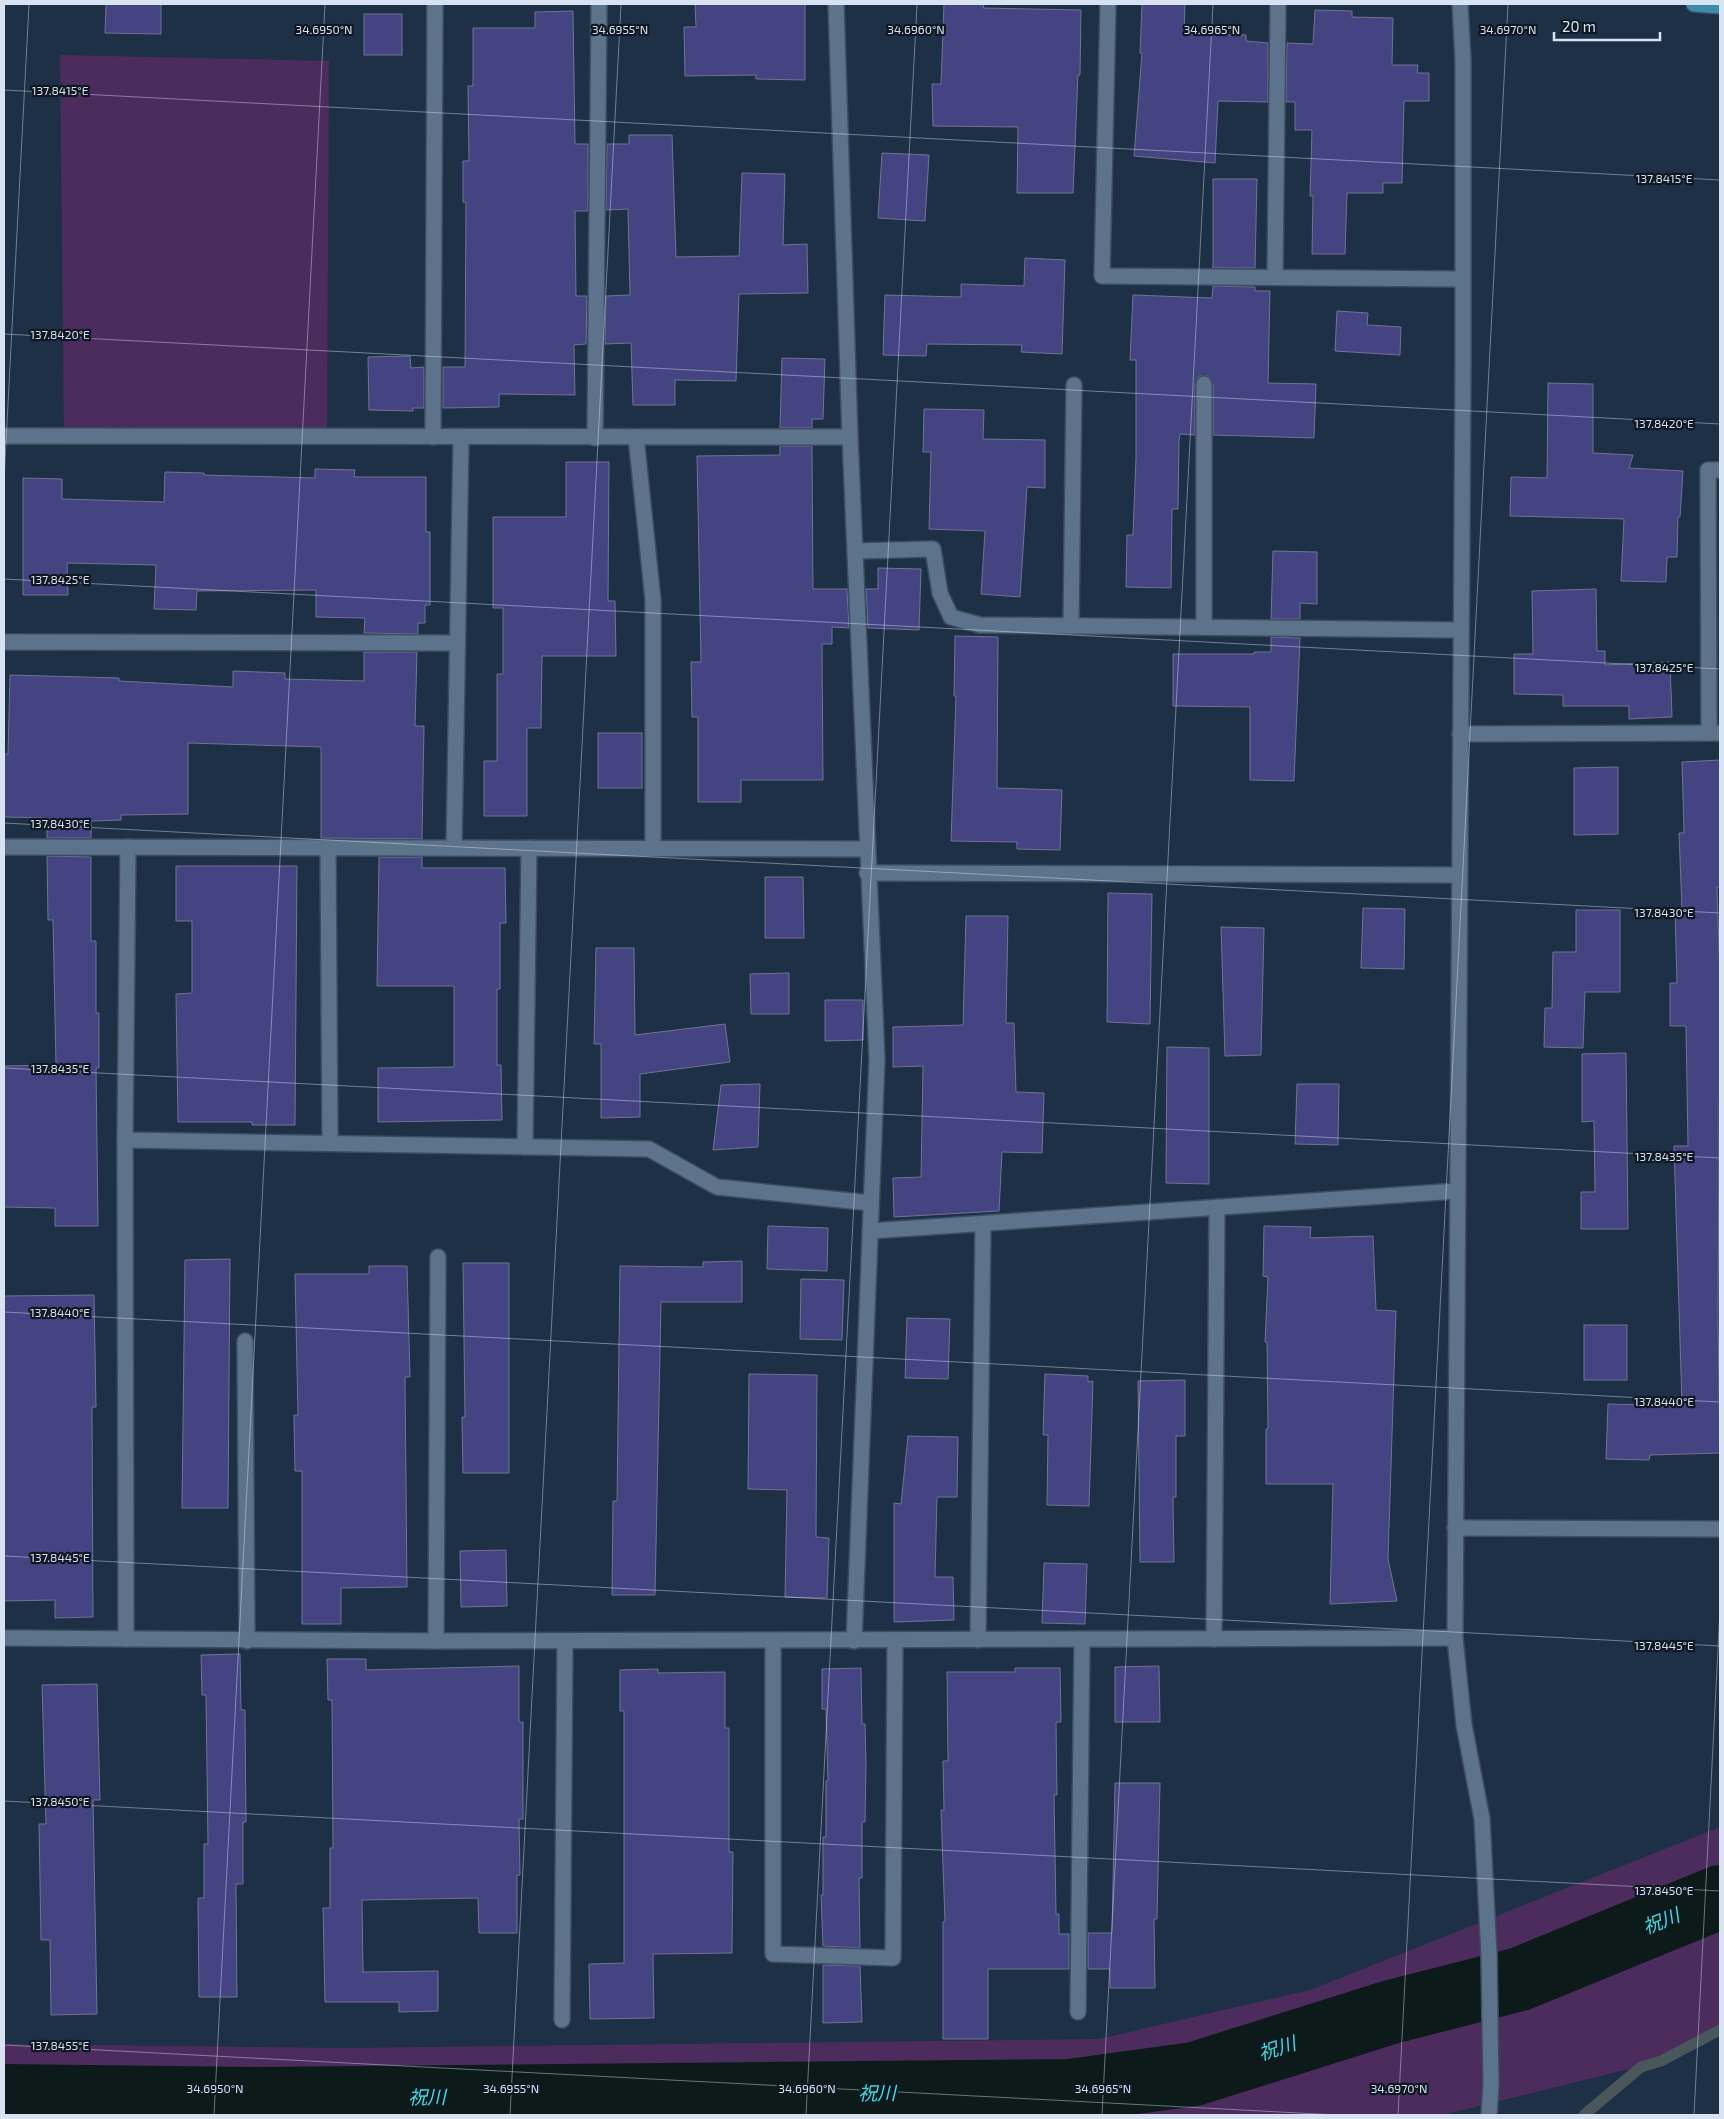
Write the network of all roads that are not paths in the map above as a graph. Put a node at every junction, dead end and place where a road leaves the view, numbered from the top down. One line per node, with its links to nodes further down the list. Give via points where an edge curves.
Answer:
1 (436, 4): 14 (street)
2 (599, 4): 18 (street)
3 (836, 4): 16 (street)
4 (1108, 4): 9 (street, via 1102,276)
5 (1278, 4): 9 (street)
6 (1460, 4): 10 (street, via 1463,60)
7 (1694, 4): 8 (main road)
8 (1720, 6)
9 (1274, 277): 10 (street)
10 (1462, 279): 23 (street)
11 (1204, 384): 22 (street)
12 (1074, 386): 21 (street)
13 (4, 436): 14 (street)
14 (433, 437): 17 (street)
15 (636, 437): 16 (street); 18 (street); 34 (street, via 653,600)
16 (850, 437): 20 (street)
17 (460, 438): 18 (street); 26 (street)
18 (596, 438)
19 (1720, 470): 24 (street, via 1708,470)
20 (855, 551): 21 (street, via 933,549 940,593 951,617 980,624); 35 (street)
21 (1071, 626): 22 (street)
22 (1204, 627): 23 (street)
23 (1460, 630): 28 (street)
24 (1715, 638): 27 (street)
25 (4, 642): 26 (street)
26 (457, 643): 32 (street)
27 (1715, 733): 28 (street)
28 (1460, 734): 37 (street)
29 (4, 847): 30 (street)
30 (128, 847): 31 (street); 38 (street)
31 (328, 848): 32 (street); 39 (street)
32 (454, 848): 33 (street)
33 (529, 848): 34 (street); 40 (street)
34 (653, 848): 35 (street)
35 (866, 849): 36 (street)
36 (867, 873): 37 (street); 42 (street, via 877,1059)
37 (1459, 875): 41 (street)
38 (125, 1140): 39 (street); 52 (street)
39 (330, 1143): 40 (street)
40 (525, 1147): 42 (street, via 649,1149 717,1187)
41 (1457, 1191): 43 (street); 48 (street)
42 (872, 1202): 45 (street)
43 (1218, 1208): 44 (street); 56 (street)
44 (983, 1224): 45 (street); 54 (street)
45 (870, 1231): 61 (street)
46 (438, 1257): 58 (street)
47 (245, 1341): 57 (street)
48 (1455, 1528): 49 (street); 51 (street)
49 (1720, 1529)
50 (4, 1638): 52 (street)
51 (1455, 1638): 56 (street); 64 (street, via 1464,1725 1482,1819 1489,1955)
52 (126, 1639): 57 (street)
53 (895, 1640): 54 (street); 60 (street, via 893,1958 773,1954); 61 (street)
54 (978, 1640): 55 (street)
55 (1082, 1640): 56 (street); 62 (street)
56 (1214, 1640)
57 (246, 1641): 58 (street)
58 (436, 1641): 59 (street)
59 (565, 1641): 60 (street); 63 (street)
60 (773, 1641): 61 (street)
61 (854, 1641)
62 (1078, 2012)
63 (562, 2020)
64 (1489, 2115)

